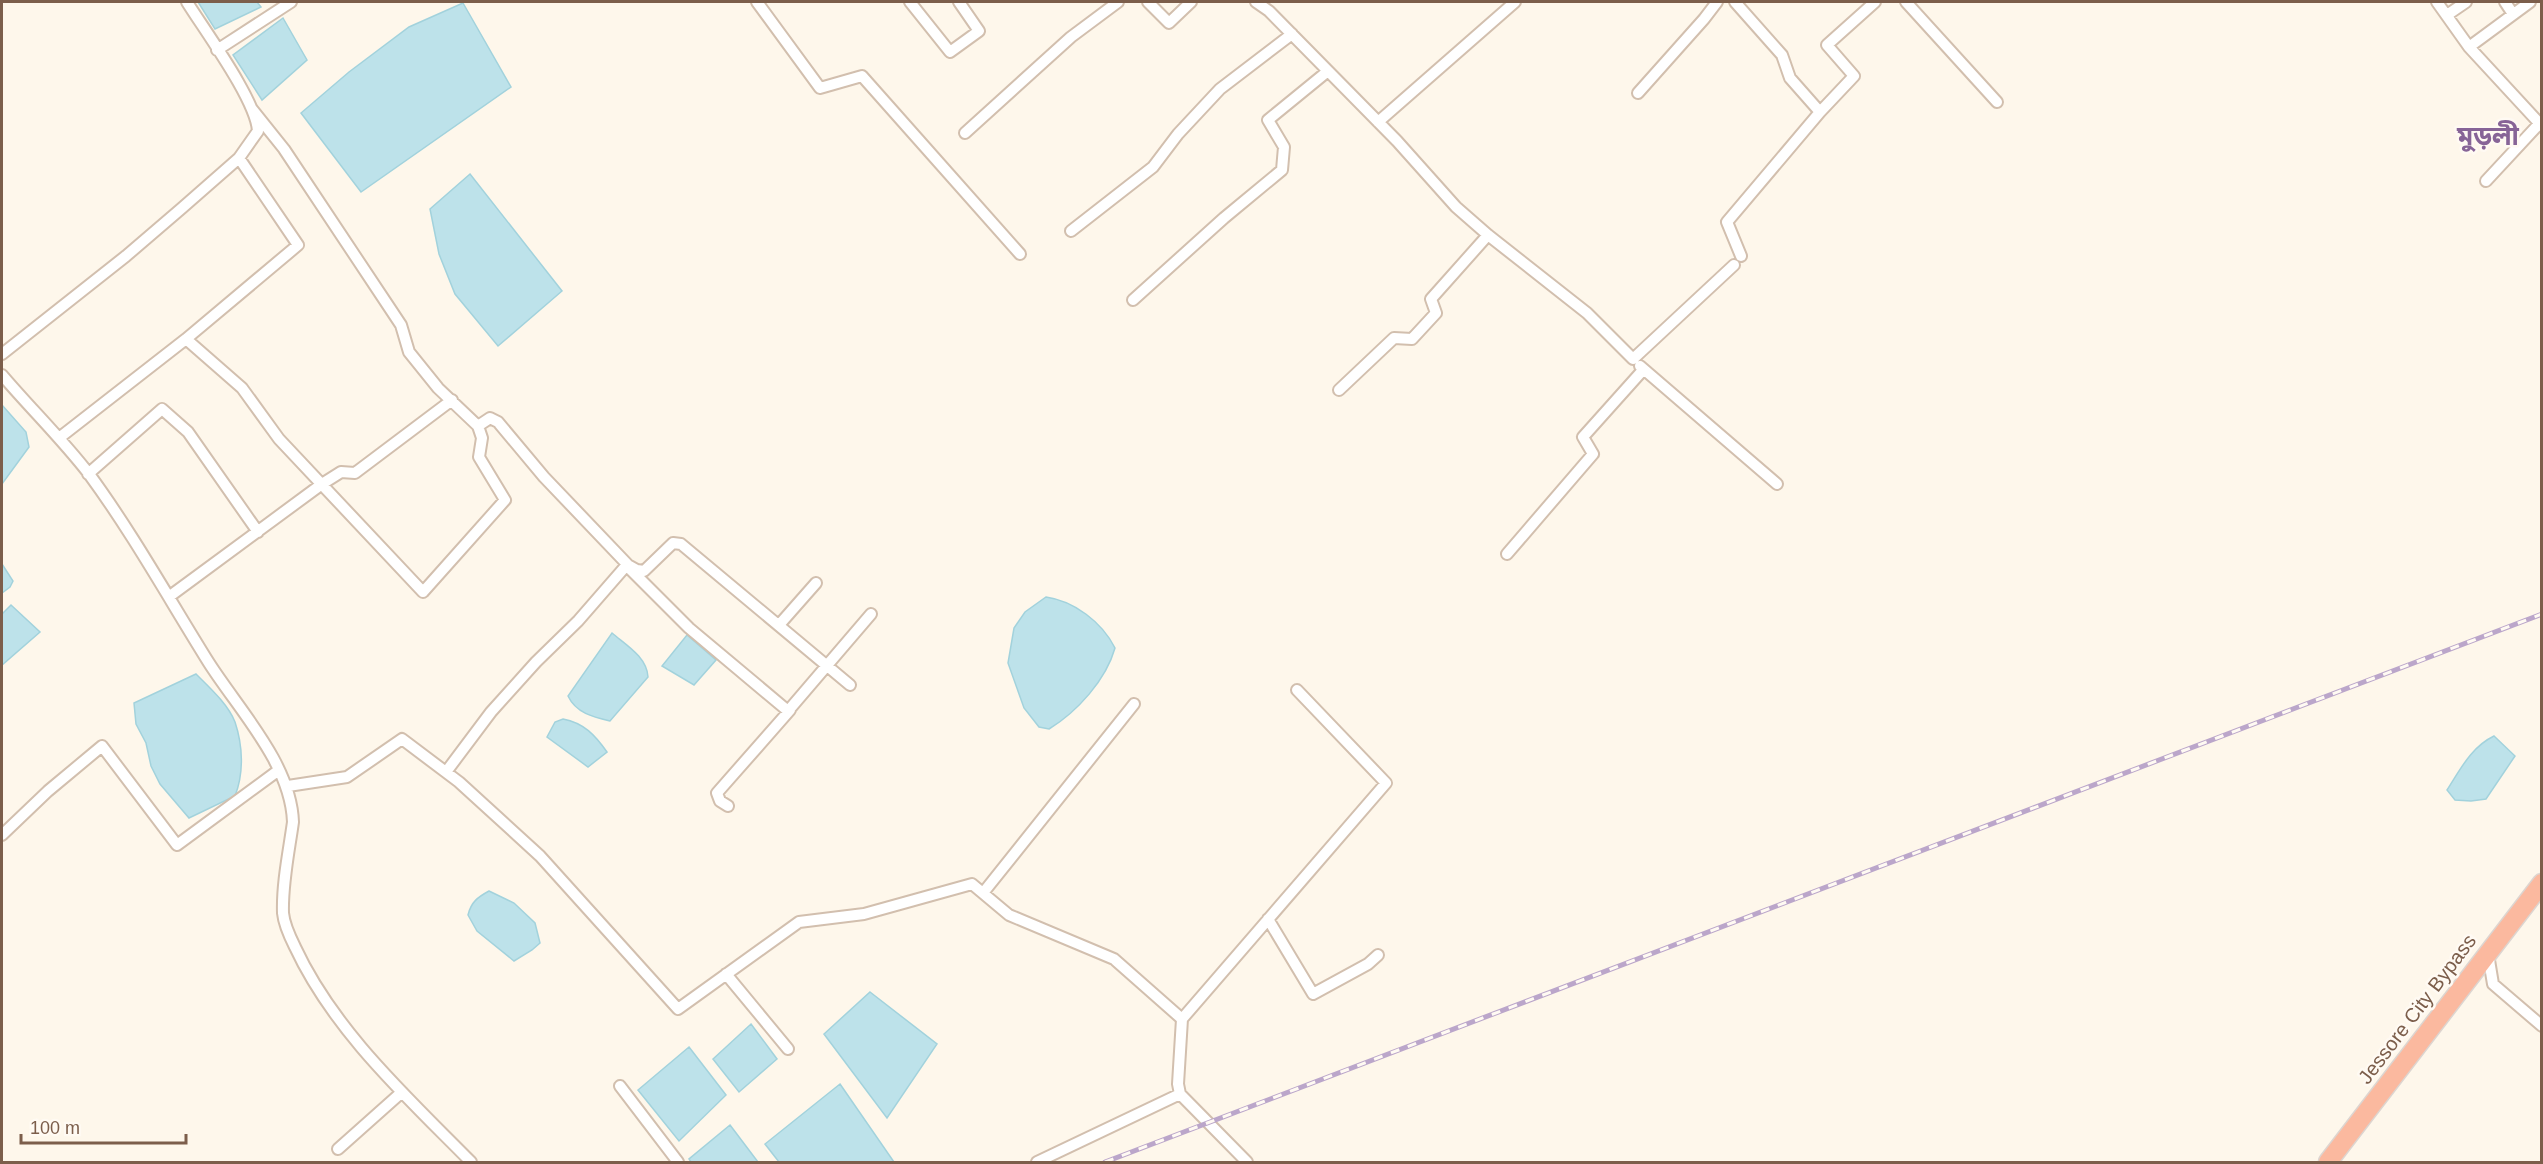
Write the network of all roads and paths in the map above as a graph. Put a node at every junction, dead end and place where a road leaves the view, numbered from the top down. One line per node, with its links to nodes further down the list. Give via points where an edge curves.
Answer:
1 (187, 2): 23 (street)
2 (291, 2): 23 (street)
3 (757, 2): 36 (street, via 820,88 862,76)
4 (910, 2): 5 (street, via 950,52 979,32)
5 (959, 2)
6 (1118, 2): 31 (street, via 1071,37)
7 (1148, 2): 8 (street, via 1169,23)
8 (1191, 2)
9 (1256, 2): 21 (street)
10 (1515, 2): 29 (street)
11 (1717, 2): 25 (street)
12 (1735, 2): 28 (street, via 1782,55 1790,78)
13 (1875, 2): 28 (street, via 1827,45 1854,76)
14 (1906, 2): 26 (street)
15 (2437, 2): 20 (street)
16 (2466, 2): 20 (street)
17 (2505, 2): 19 (street)
18 (2530, 2): 19 (street)
19 (2513, 14): 22 (street)
20 (2447, 15): 22 (street)
21 (1292, 34): 24 (street); 34 (street, via 1220,89 1153,167)
22 (2469, 47): 30 (street)
23 (217, 50): 27 (street)
24 (1328, 71): 29 (street); 37 (street, via 1268,120 1284,147 1282,170)
25 (1638, 93)
26 (1997, 102)
27 (252, 109): 32 (street, via 258,131); 44 (street, via 284,149 401,325 409,352)
28 (1820, 112): 40 (street, via 1727,222 1737,260)
29 (1378, 122): 35 (street)
30 (2540, 124): 33 (street)
31 (965, 133)
32 (239, 158): 38 (street, via 298,245); 39 (street, via 126,256)
33 (2486, 181)
34 (1071, 231)
35 (1488, 236): 40 (street, via 1587,313); 43 (street, via 1431,299 1436,313 1412,339 1394,338)
36 (1020, 254)
37 (1133, 300)
38 (186, 339): 46 (street); 48 (street, via 242,388 279,440)
39 (2, 354)
40 (1633, 359): 41 (street)
41 (1643, 370): 49 (street); 51 (street, via 1583,437 1593,454)
42 (2, 375): 46 (street)
43 (1339, 390)
44 (452, 400): 45 (street); 48 (street, via 355,473 341,472)
45 (478, 426): 48 (street, via 482,438 479,457 505,500 423,592); 55 (street, via 490,418 498,422 549,483 628,564 644,571 674,543 681,544)
46 (59, 438): 47 (street)
47 (88, 474): 50 (street, via 162,409 188,432); 53 (street)
48 (322, 484): 50 (street)
49 (1777, 484)
50 (258, 532): 53 (street)
51 (1507, 554)
52 (816, 583): 55 (street)
53 (170, 597): 61 (street)
54 (871, 614): 56 (street)
55 (778, 626): 56 (street)
56 (827, 666): 57 (street); 60 (street)
57 (850, 685)
58 (1297, 690): 68 (street, via 1386,783)
59 (1134, 704): 67 (street)
60 (790, 710): 62 (street, via 785,710 689,628 626,567 498,703); 64 (street, via 717,793)
61 (279, 770): 63 (street); 65 (street, via 177,845 102,746)
62 (446, 772): 63 (street, via 402,739 347,777); 71 (street, via 540,856 678,1009)
63 (288, 786): 76 (street, via 293,822 283,914 289,935 328,1002)
64 (728, 806)
65 (2, 835)
66 (2541, 883): 69 (highway, Jessore City Bypass)
67 (982, 893): 71 (street, via 972,884 864,914 799,922); 72 (street, via 1009,915 1114,959)
68 (1268, 919): 70 (street, via 1313,994); 72 (street)
69 (2487, 954): 73 (street, via 2493,984); 83 (highway, Jessore City Bypass)
70 (1378, 955)
71 (726, 974): 74 (street)
72 (1182, 1019): 77 (street)
73 (2541, 1026)
74 (788, 1049)
75 (620, 1086): 80 (street)
76 (402, 1092): 78 (street); 79 (street)
77 (1180, 1094): 81 (street); 82 (street)
78 (338, 1149)
79 (471, 1162)
80 (678, 1162)
81 (1037, 1162)
82 (1247, 1162)
83 (2328, 1162)

